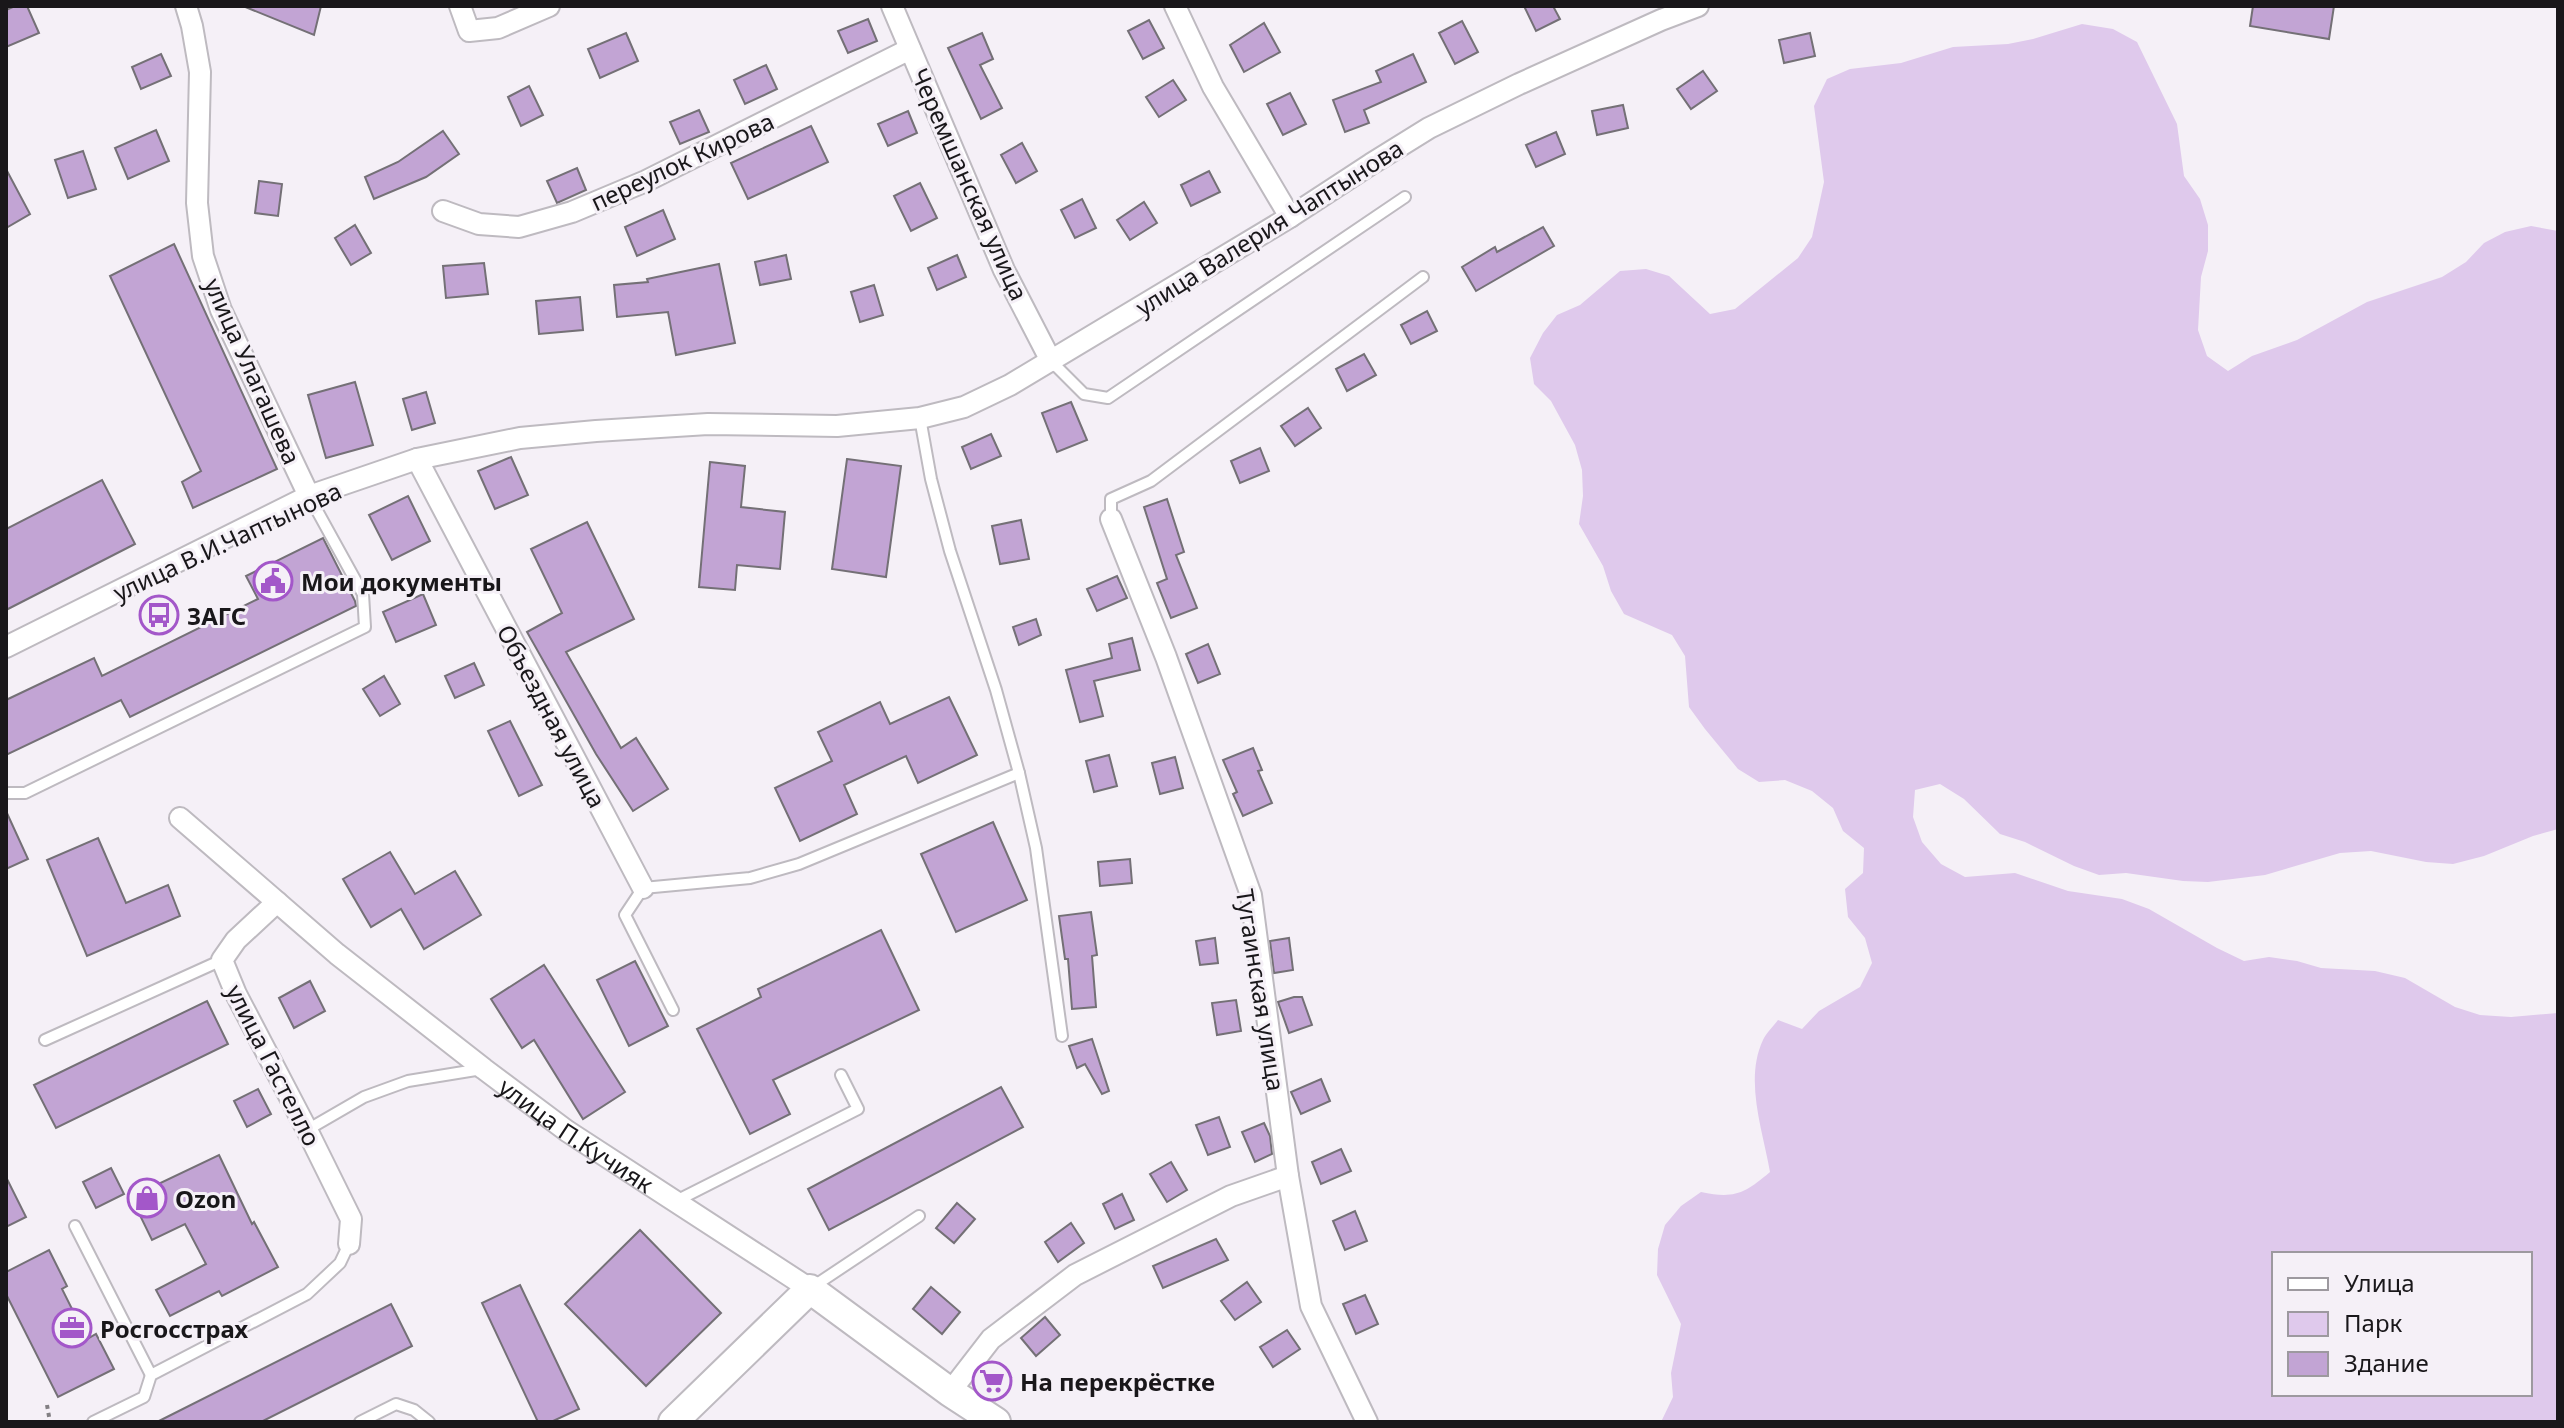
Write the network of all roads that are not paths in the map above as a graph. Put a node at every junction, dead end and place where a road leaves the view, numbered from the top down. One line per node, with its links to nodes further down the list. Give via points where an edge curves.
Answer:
1 (186, 6): 17 (street, улица Улагашева, via 200,72 197,203 203,256 221,310)
2 (460, 6): 3 (street, via 469,31 498,28)
3 (549, 6)
4 (892, 6): 8 (street, Черемшанская улица)
5 (1175, 6): 11 (street, via 1213,87)
6 (1698, 6): 7 (street, улица Валерия Чаптынова)
7 (1658, 13): 11 (street, улица Валерия Чаптынова, via 1429,128)
8 (910, 49): 10 (street, переулок Кирова, via 646,181 572,212 519,227 479,224); 13 (street, Черемшанская улица, via 1004,270)
9 (1405, 197): 13 (lane, via 1108,398 1084,394)
10 (443, 211)
11 (1290, 217): 13 (street, улица Валерия Чаптынова)
12 (1423, 277): 18 (lane, via 1151,481 1111,499)
13 (1051, 361): 14 (street, улица Валерия Чаптынова, via 964,407)
14 (920, 418): 15 (street, улица Валерия Чаптынова); 20 (lane, via 950,551)
15 (837, 426): 16 (street, улица В.И.Чаптынова, via 708,424 596,431 520,438)
16 (417, 459): 17 (street, улица В.И.Чаптынова); 23 (street, Объездная улица)
17 (309, 496): 19 (street, улица В.И.Чаптынова); 21 (lane, via 363,594 365,627 25,793)
18 (1111, 519): 32 (street, Тугаинская улица, via 1251,895)
19 (6, 647)
20 (1019, 773): 23 (lane, via 799,864 750,878); 27 (lane, via 1036,848)
21 (6, 793)
22 (180, 818): 24 (street, улица П.Кучияк)
23 (643, 888): 26 (lane, via 625,915)
24 (277, 902): 25 (street, улица Гастелло); 29 (street, улица П.Кучияк)
25 (222, 960): 28 (lane); 31 (street, улица Гастелло)
26 (673, 1010)
27 (1062, 1036)
28 (45, 1040)
29 (484, 1069): 31 (lane, via 408,1081 364,1097); 33 (street, улица П.Кучияк)
30 (841, 1075): 33 (lane, via 858,1109)
31 (307, 1130): 36 (street, улица Гастелло, via 351,1219)
32 (1288, 1176): 39 (street, via 1231,1196 1075,1275 991,1339); 45 (street, Тугаинская улица, via 1311,1306)
33 (675, 1201): 37 (street, улица П.Кучияк)
34 (919, 1216): 37 (lane)
35 (75, 1226): 38 (lane)
36 (349, 1244): 38 (lane, via 340,1263 307,1294)
37 (810, 1289): 39 (street, улица П.Кучияк); 43 (street)
38 (151, 1375): 40 (lane, via 144,1397)
39 (950, 1392): 44 (street, улица П.Кучияк)
40 (93, 1422)
41 (360, 1422): 42 (lane, via 396,1404)
42 (429, 1422)
43 (673, 1422)
44 (996, 1422)
45 (1367, 1422)

